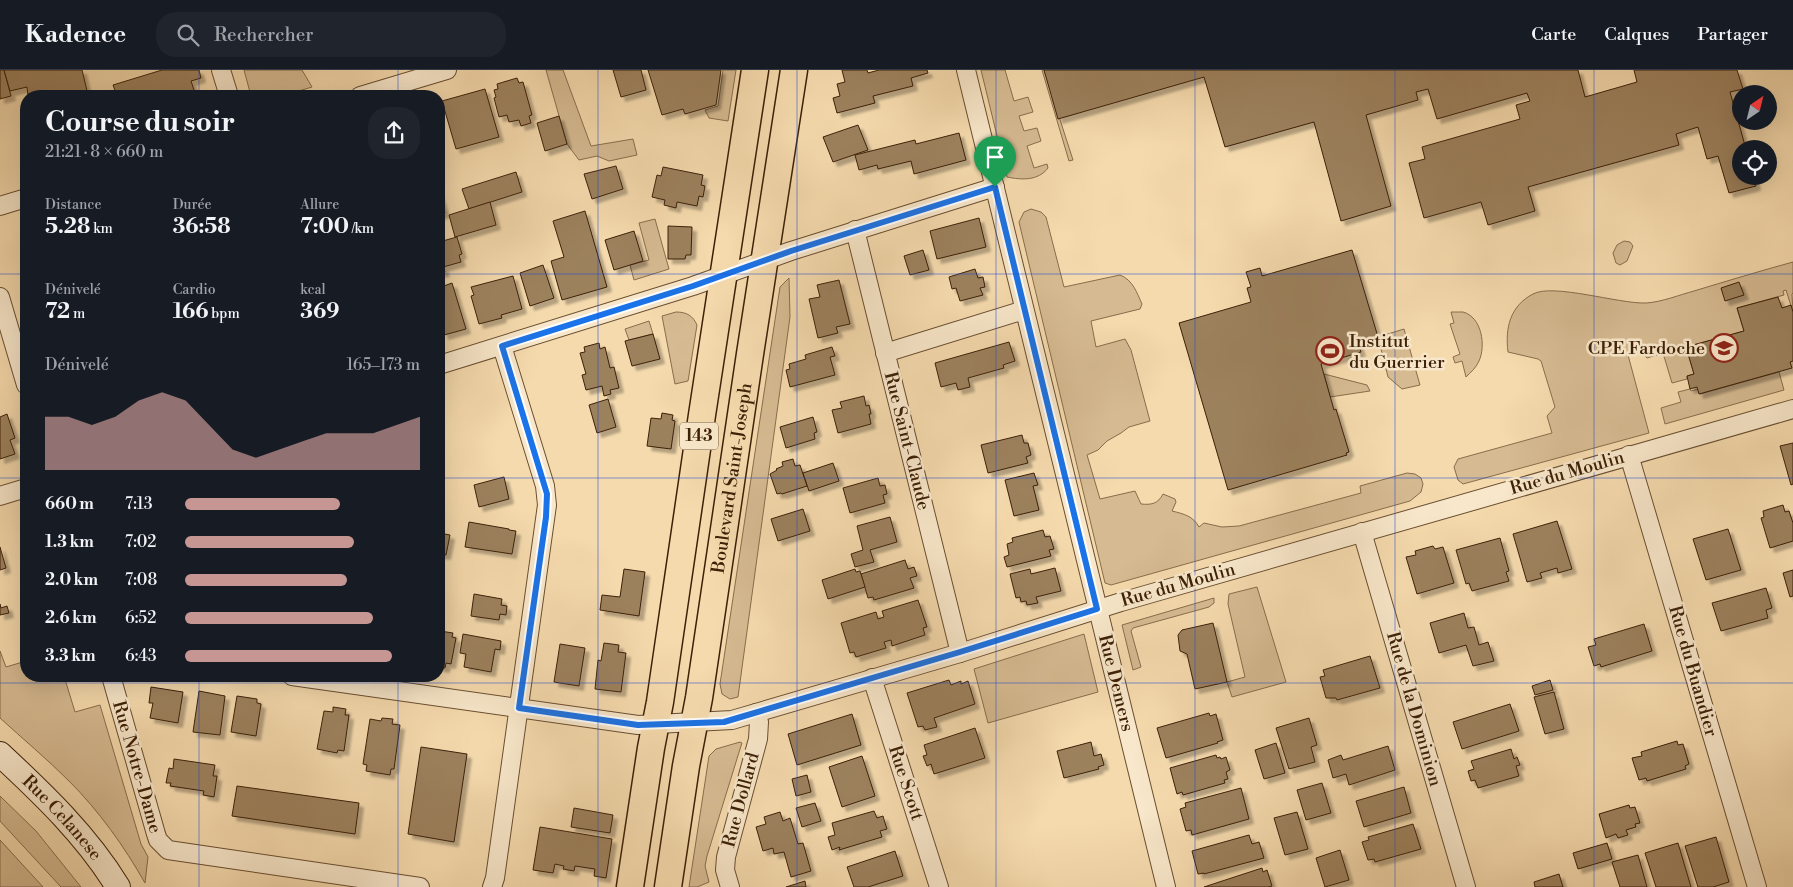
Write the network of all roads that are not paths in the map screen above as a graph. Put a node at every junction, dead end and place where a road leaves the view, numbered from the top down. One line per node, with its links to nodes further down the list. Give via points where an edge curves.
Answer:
1 (221, 70): 6 (street)
2 (447, 70): 7 (street)
3 (755, 70): 13 (main road, 143)
4 (794, 70): 12 (main road, Boulevard Saint-Joseph / 143)
5 (966, 70): 8 (street, Rue Demers)
6 (227, 90)
7 (380, 90)
8 (995, 187): 11 (street); 15 (street, Rue Demers)
9 (20, 200): 10 (street)
10 (0, 206)
11 (855, 230): 12 (street); 17 (street, Rue Saint-Claude)
12 (765, 260): 13 (street); 32 (main road, Boulevard Saint-Joseph / 143)
13 (724, 276): 16 (street); 33 (main road, 143)
14 (0, 296): 19 (street)
15 (1024, 310): 17 (street); 25 (street, Rue Demers)
16 (502, 346): 18 (street); 30 (street, via 547,494)
17 (885, 352): 26 (street, Rue Saint-Claude)
18 (445, 363)
19 (20, 364)
20 (1793, 409): 21 (street, Rue du Moulin)
21 (1629, 455): 24 (street, Rue du Moulin); 44 (street, Rue du Buandier)
22 (20, 490): 23 (street)
23 (0, 496)
24 (1362, 532): 25 (street, Rue du Moulin); 43 (street, Rue de la Dominion)
25 (1097, 609): 26 (street, Rue du Moulin); 42 (street, Rue Demers)
26 (960, 652): 27 (street, Rue du Moulin)
27 (872, 678): 31 (street, Rue du Moulin); 41 (street, Rue Scott)
28 (113, 682): 36 (street, Rue Notre-Dame, via 158,840 164,848 172,852)
29 (335, 682): 30 (street, Rue du Moulin)
30 (519, 708): 33 (street, Rue du Moulin); 37 (street)
31 (756, 713): 32 (street, Rue du Moulin, via 724,722); 40 (street, Rue Dollard, via 759,730 756,746 726,858 725,870)
32 (696, 723): 33 (street, Rue du Moulin); 39 (main road, Boulevard Saint-Joseph / 143, via 686,766)
33 (656, 725): 38 (main road, 143)
34 (0, 754): 35 (street, Rue Celanese, via 66,819)
35 (118, 887)
36 (420, 887)
37 (492, 887)
38 (630, 887)
39 (668, 887)
40 (730, 887)
41 (939, 887)
42 (1166, 887)
43 (1466, 887)
44 (1757, 887)

